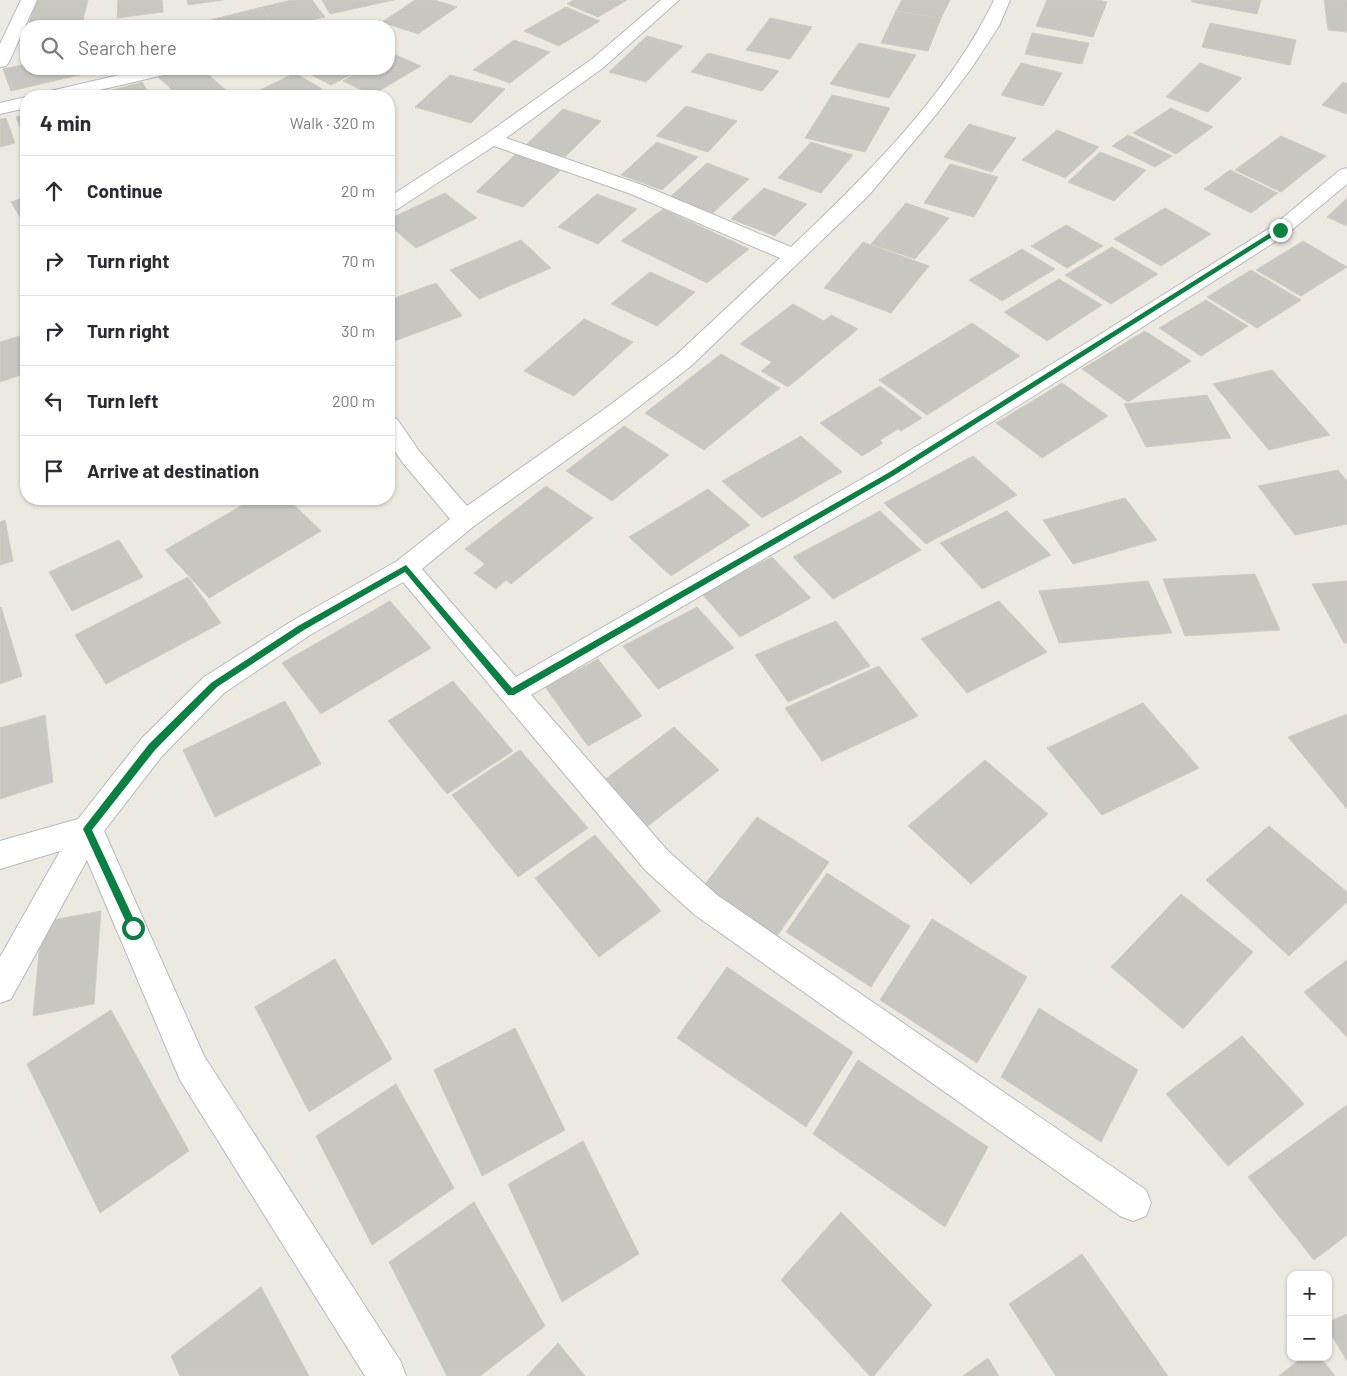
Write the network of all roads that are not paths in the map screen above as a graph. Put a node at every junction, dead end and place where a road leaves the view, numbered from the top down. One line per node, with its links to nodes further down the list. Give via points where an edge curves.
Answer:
1 (29, 0): 4 (street)
2 (671, 0): 9 (street, via 598,63)
3 (1002, 0): 12 (street, via 990,26 933,107 862,191)
4 (0, 62)
5 (141, 75): 6 (street)
6 (77, 90)
7 (20, 104): 8 (street)
8 (0, 109)
9 (492, 139): 11 (street); 12 (street, via 638,190)
10 (1347, 174): 16 (street, via 1280,230 1091,350 890,474)
11 (395, 202)
12 (794, 256): 14 (street, via 683,361)
13 (395, 434): 14 (street)
14 (466, 520): 15 (street)
15 (406, 568): 16 (street); 17 (street, via 301,628 214,685 152,747)
16 (511, 693): 20 (street, via 657,861 706,905)
17 (88, 829): 18 (street); 19 (street); 21 (street, via 192,1068)
18 (0, 855)
19 (0, 988)
20 (1133, 1203)
21 (387, 1376)

